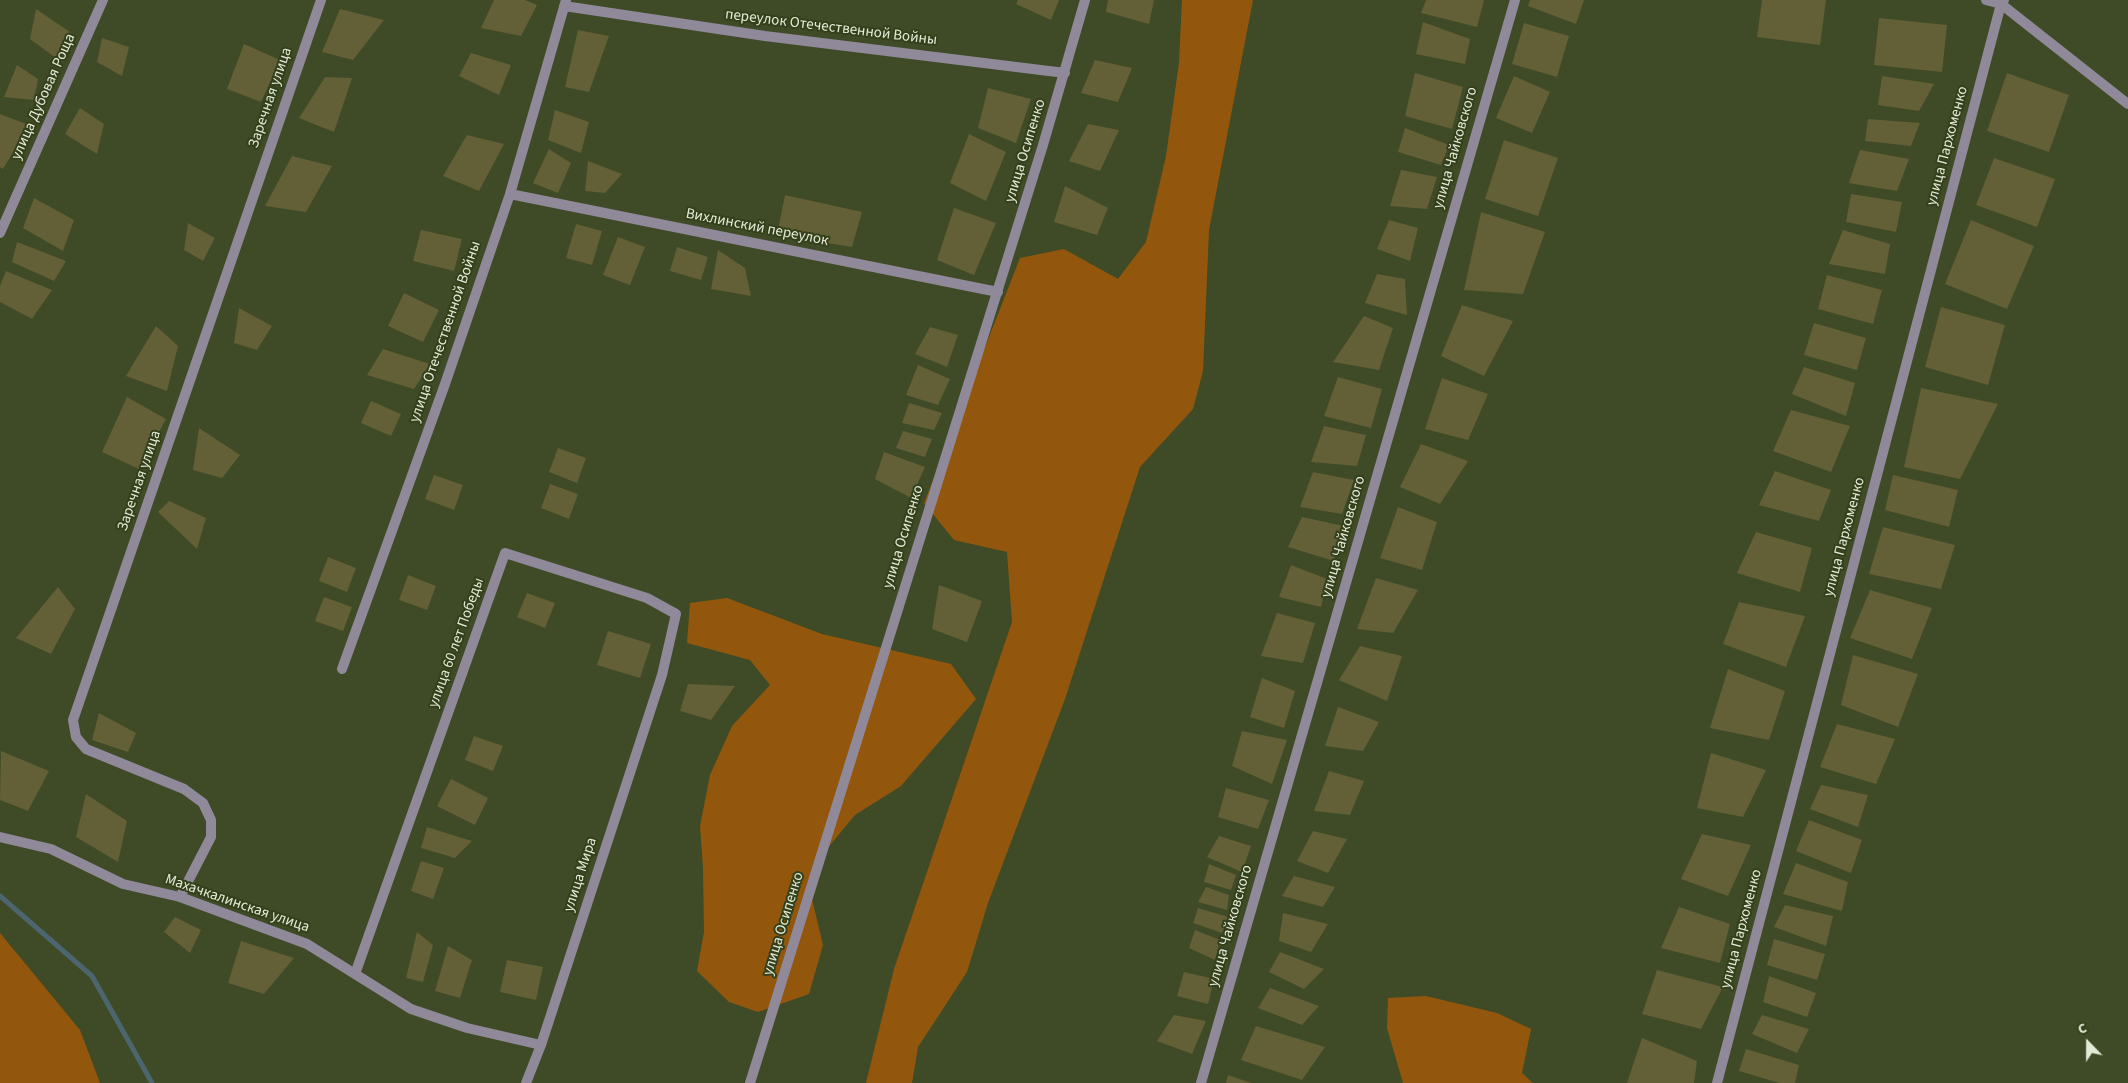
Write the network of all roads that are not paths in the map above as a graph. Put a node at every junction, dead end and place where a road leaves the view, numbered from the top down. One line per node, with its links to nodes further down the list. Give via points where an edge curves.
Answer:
1 (103, 0): 11 (street, улица Дубовая Роща)
2 (321, 0): 16 (street, Заречная улица, via 73,720 76,736 86,749 184,789 203,803 211,820 211,837)
3 (1085, 0): 8 (street, улица Осипенко)
4 (1515, 0): 21 (street, улица Чайковского)
5 (1986, 0): 6 (street)
6 (2003, 2): 9 (street); 22 (street, улица Пархоменко)
7 (565, 3): 8 (street, переулок Отечественной Войны, via 765,36); 10 (street, улица Отечественной Войны)
8 (1065, 74): 12 (street, улица Осипенко)
9 (2128, 104)
10 (510, 194): 12 (street, Вихлинский переулок); 13 (street, улица Отечественной Войны)
11 (0, 233)
12 (998, 292): 20 (street, улица Осипенко)
13 (342, 669)
14 (662, 675): 17 (street, улица 60 лет Победы, via 676,614 648,598 505,553); 18 (street, улица Мира)
15 (0, 837): 16 (street, Махачкалинская улица, via 51,849 123,884)
16 (180, 897): 17 (street, Махачкалинская улица, via 307,944)
17 (355, 974): 18 (street, Махачкалинская улица, via 411,1009 467,1028)
18 (542, 1045): 19 (street, улица Мира)
19 (526, 1083)
20 (750, 1083)
21 (1201, 1083)
22 (1717, 1083)

